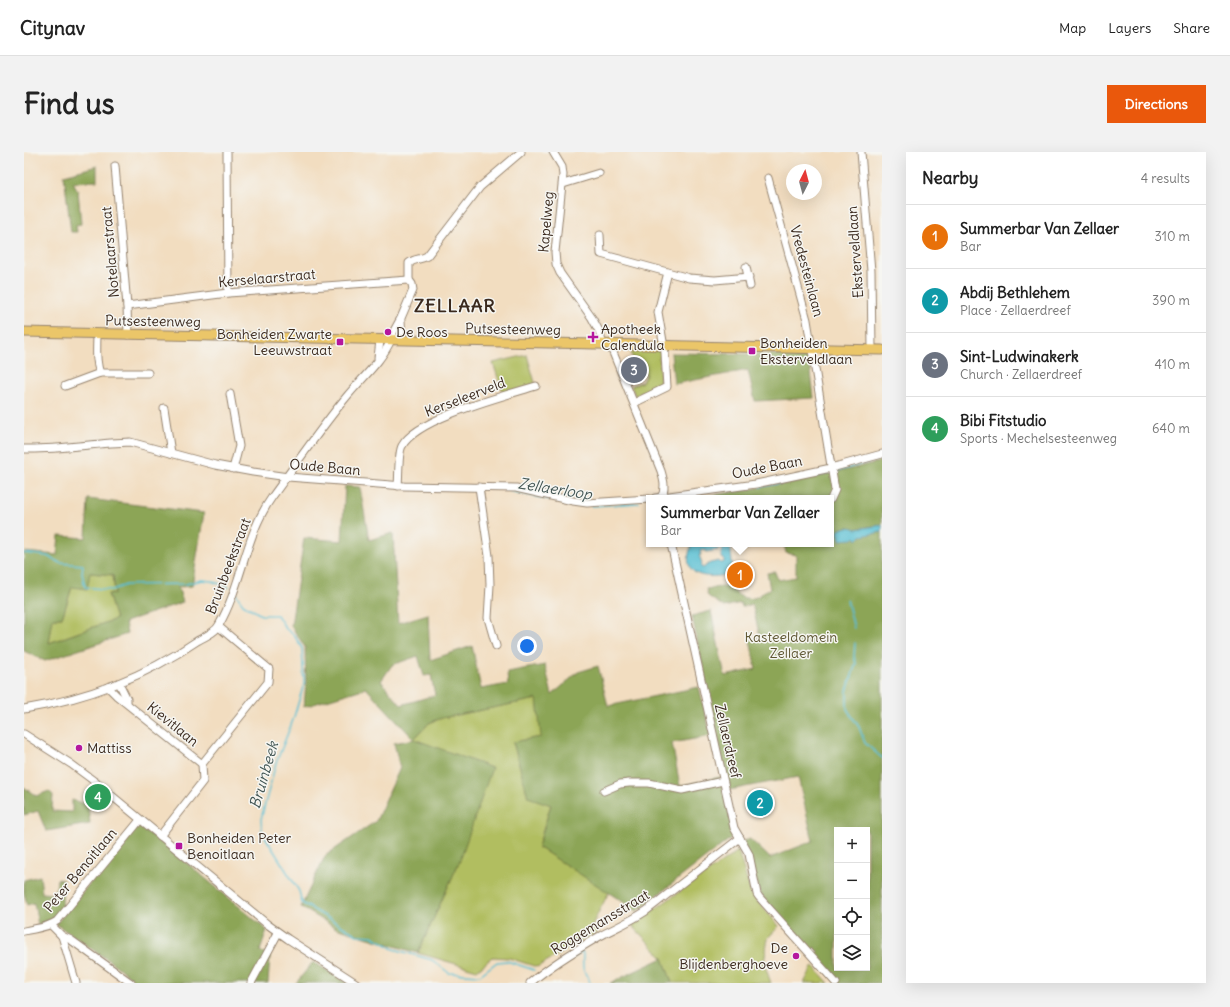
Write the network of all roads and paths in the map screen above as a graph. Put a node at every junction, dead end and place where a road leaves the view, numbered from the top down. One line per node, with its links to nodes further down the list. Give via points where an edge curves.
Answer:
1 (226, 152): 15 (street)
2 (521, 152): 13 (street, Bruinbeekstraat, via 480,187 427,256 409,263)
3 (553, 152): 8 (street, Kapelweg, via 562,167)
4 (861, 152): 26 (street, Eksterveldlaan)
5 (115, 166): 16 (street, Notelaarstraat)
6 (599, 173): 8 (street, Kapelweg)
7 (768, 178): 25 (street, Vredesteinlaan, via 807,320)
8 (563, 184): 23 (street, Kapelweg, via 555,252 557,269 592,318)
9 (600, 235): 11 (street, via 601,254)
10 (746, 267): 12 (street)
11 (668, 272): 12 (street, via 689,278 715,280); 24 (street, via 658,312)
12 (749, 277): 14 (street)
13 (410, 280): 15 (street, Kerselaarstraat); 17 (street, Bruinbeekstraat, via 413,290)
14 (750, 286)
15 (228, 293): 16 (street, Kerselaarstraat)
16 (128, 306): 20 (street, Notelaarstraat)
17 (401, 318): 21 (street, Bruinbeekstraat); 22 (street)
18 (24, 332): 19 (main road, Putsesteenweg)
19 (97, 334): 20 (main road, Putsesteenweg); 28 (street)
20 (128, 335): 21 (main road, Putsesteenweg)
21 (387, 340): 22 (main road, Putsesteenweg); 27 (street); 27 (street, Bruinbeekstraat, via 387,349)
22 (402, 340): 23 (main road, Putsesteenweg)
23 (607, 345): 24 (main road, Putsesteenweg); 33 (street)
24 (664, 349): 25 (main road, Putsesteenweg); 33 (street, via 667,387)
25 (812, 349): 26 (main road, Putsesteenweg); 38 (street, Vredesteinlaan)
26 (877, 350)
27 (376, 364): 40 (street, Bruinbeekstraat, via 348,395)
28 (100, 373): 29 (street); 30 (street)
29 (148, 373)
30 (65, 386)
31 (536, 386): 41 (street, Kerseleerveld, via 464,410 418,431 400,448)
32 (230, 394): 39 (street, via 239,446)
33 (634, 403): 43 (street, via 664,482)
34 (164, 408): 36 (street)
35 (24, 449): 36 (street, Oude Baan, via 41,450 130,442)
36 (171, 453): 39 (street, Oude Baan)
37 (882, 454): 38 (street, Oude Baan)
38 (831, 468): 44 (street, Oude Baan, via 756,484); 45 (street, Vredesteinlaan, via 835,490)
39 (233, 469): 40 (street, Oude Baan)
40 (288, 477): 41 (street, Oude Baan); 48 (street, Bruinbeekstraat, via 271,498 254,529 230,601)
41 (398, 486): 42 (street, Oude Baan)
42 (479, 487): 46 (street, Oude Baan, via 516,488 587,503); 49 (street, via 489,556 488,618)
43 (662, 495)
44 (680, 495)
45 (833, 495)
46 (646, 500)
47 (672, 547): 56 (street, Zellaerdreef)
48 (218, 627): 50 (street, Bruinbeekstraat, via 178,655); 55 (street, via 269,669 268,682)
49 (496, 646)
50 (119, 683): 51 (street, Bruinbeekstraat); 52 (street, Kievitlaan)
51 (108, 687): 52 (street, Kievitlaan); 53 (street, Bruinbeekstraat)
52 (127, 703): 55 (street, Kievitlaan)
53 (24, 709)
54 (26, 737): 58 (street, via 71,764)
55 (202, 764): 59 (street, via 203,781)
56 (724, 781): 57 (street, via 682,790 650,783 629,783 613,786); 60 (street, Zellaerdreef, via 734,828)
57 (604, 791)
58 (140, 820): 59 (street); 61 (street, Peter Benoitlaan)
59 (160, 836): 63 (street)
60 (740, 838): 69 (street, Roggemansstraat, via 631,922 601,936); 70 (street, Zellaerdreef, via 748,854 757,894)
61 (51, 925): 62 (street); 64 (street, Peter Benoitlaan)
62 (24, 931)
63 (278, 933): 67 (street); 68 (street)
64 (62, 936): 65 (street, Peter Benoitlaan); 66 (street)
65 (76, 983)
66 (131, 983)
67 (251, 983)
68 (356, 983)
69 (530, 983)
70 (836, 983)

